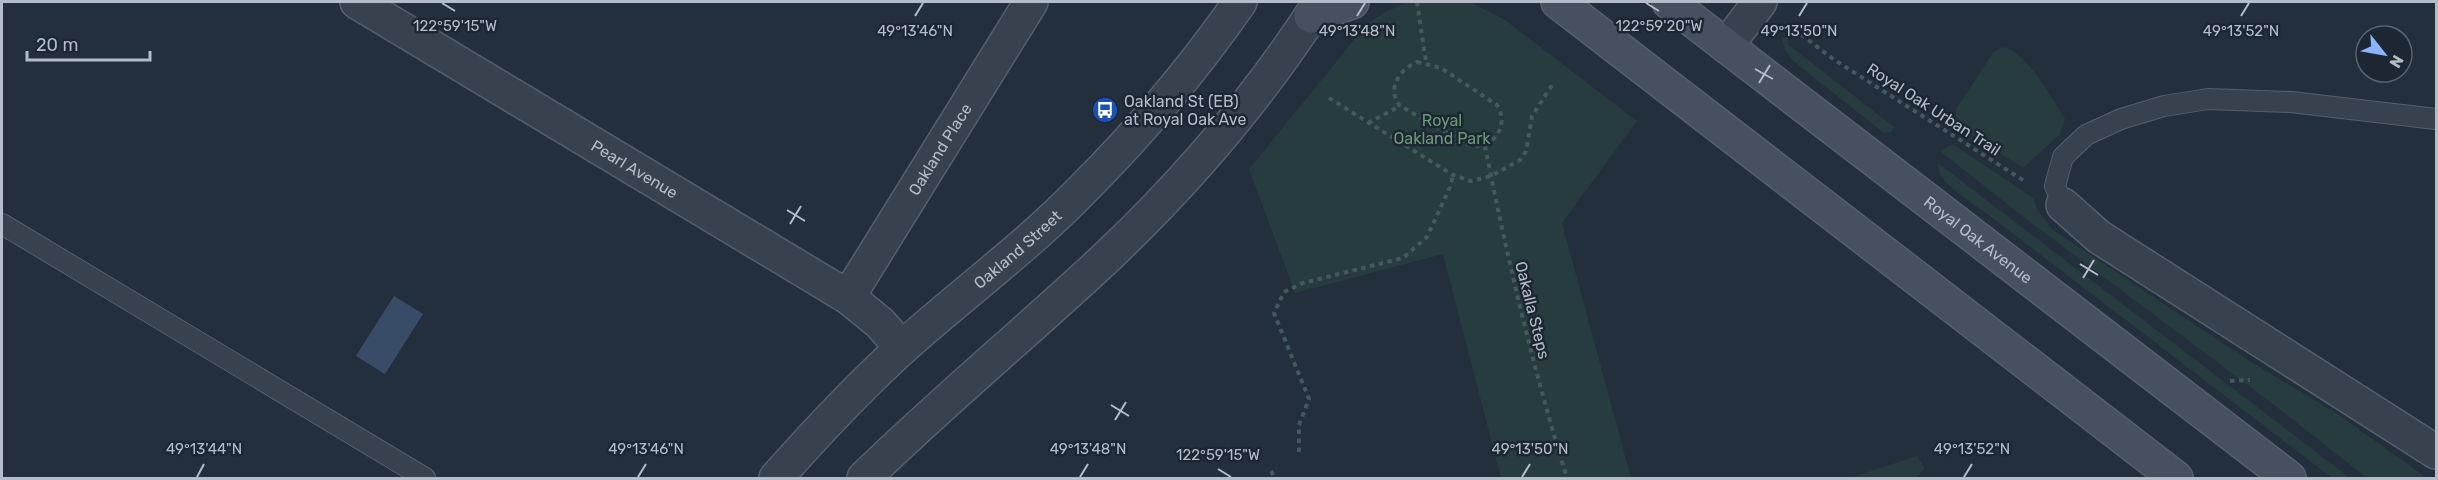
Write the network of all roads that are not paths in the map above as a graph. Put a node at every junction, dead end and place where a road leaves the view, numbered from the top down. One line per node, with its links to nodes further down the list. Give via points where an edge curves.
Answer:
1 (357, 2): 13 (street, Pearl Avenue)
2 (1030, 2): 13 (street, Oakland Place)
3 (1240, 2): 14 (street, Oakland Street, via 1158,107 1083,190)
4 (1352, 2): 8 (main road)
5 (1558, 2): 20 (main road)
6 (1669, 2): 9 (main road, Royal Oak Avenue)
7 (1760, 2): 9 (street)
8 (1316, 9): 19 (street, via 1238,118 1190,173 1110,254)
9 (1726, 46): 16 (main road, Royal Oak Avenue)
10 (2436, 119): 11 (lane, via 2291,102 2208,99 2164,106 2086,135 2063,157 2055,186)
11 (2063, 205): 15 (street, via 2099,237)
12 (2, 224): 17 (lane)
13 (848, 297): 14 (street, Pearl Avenue)
14 (903, 348): 18 (street, Oakland Street, via 828,420)
15 (2436, 452)
16 (2274, 474)
17 (425, 478)
18 (776, 478)
19 (864, 478)
20 (2176, 478)

